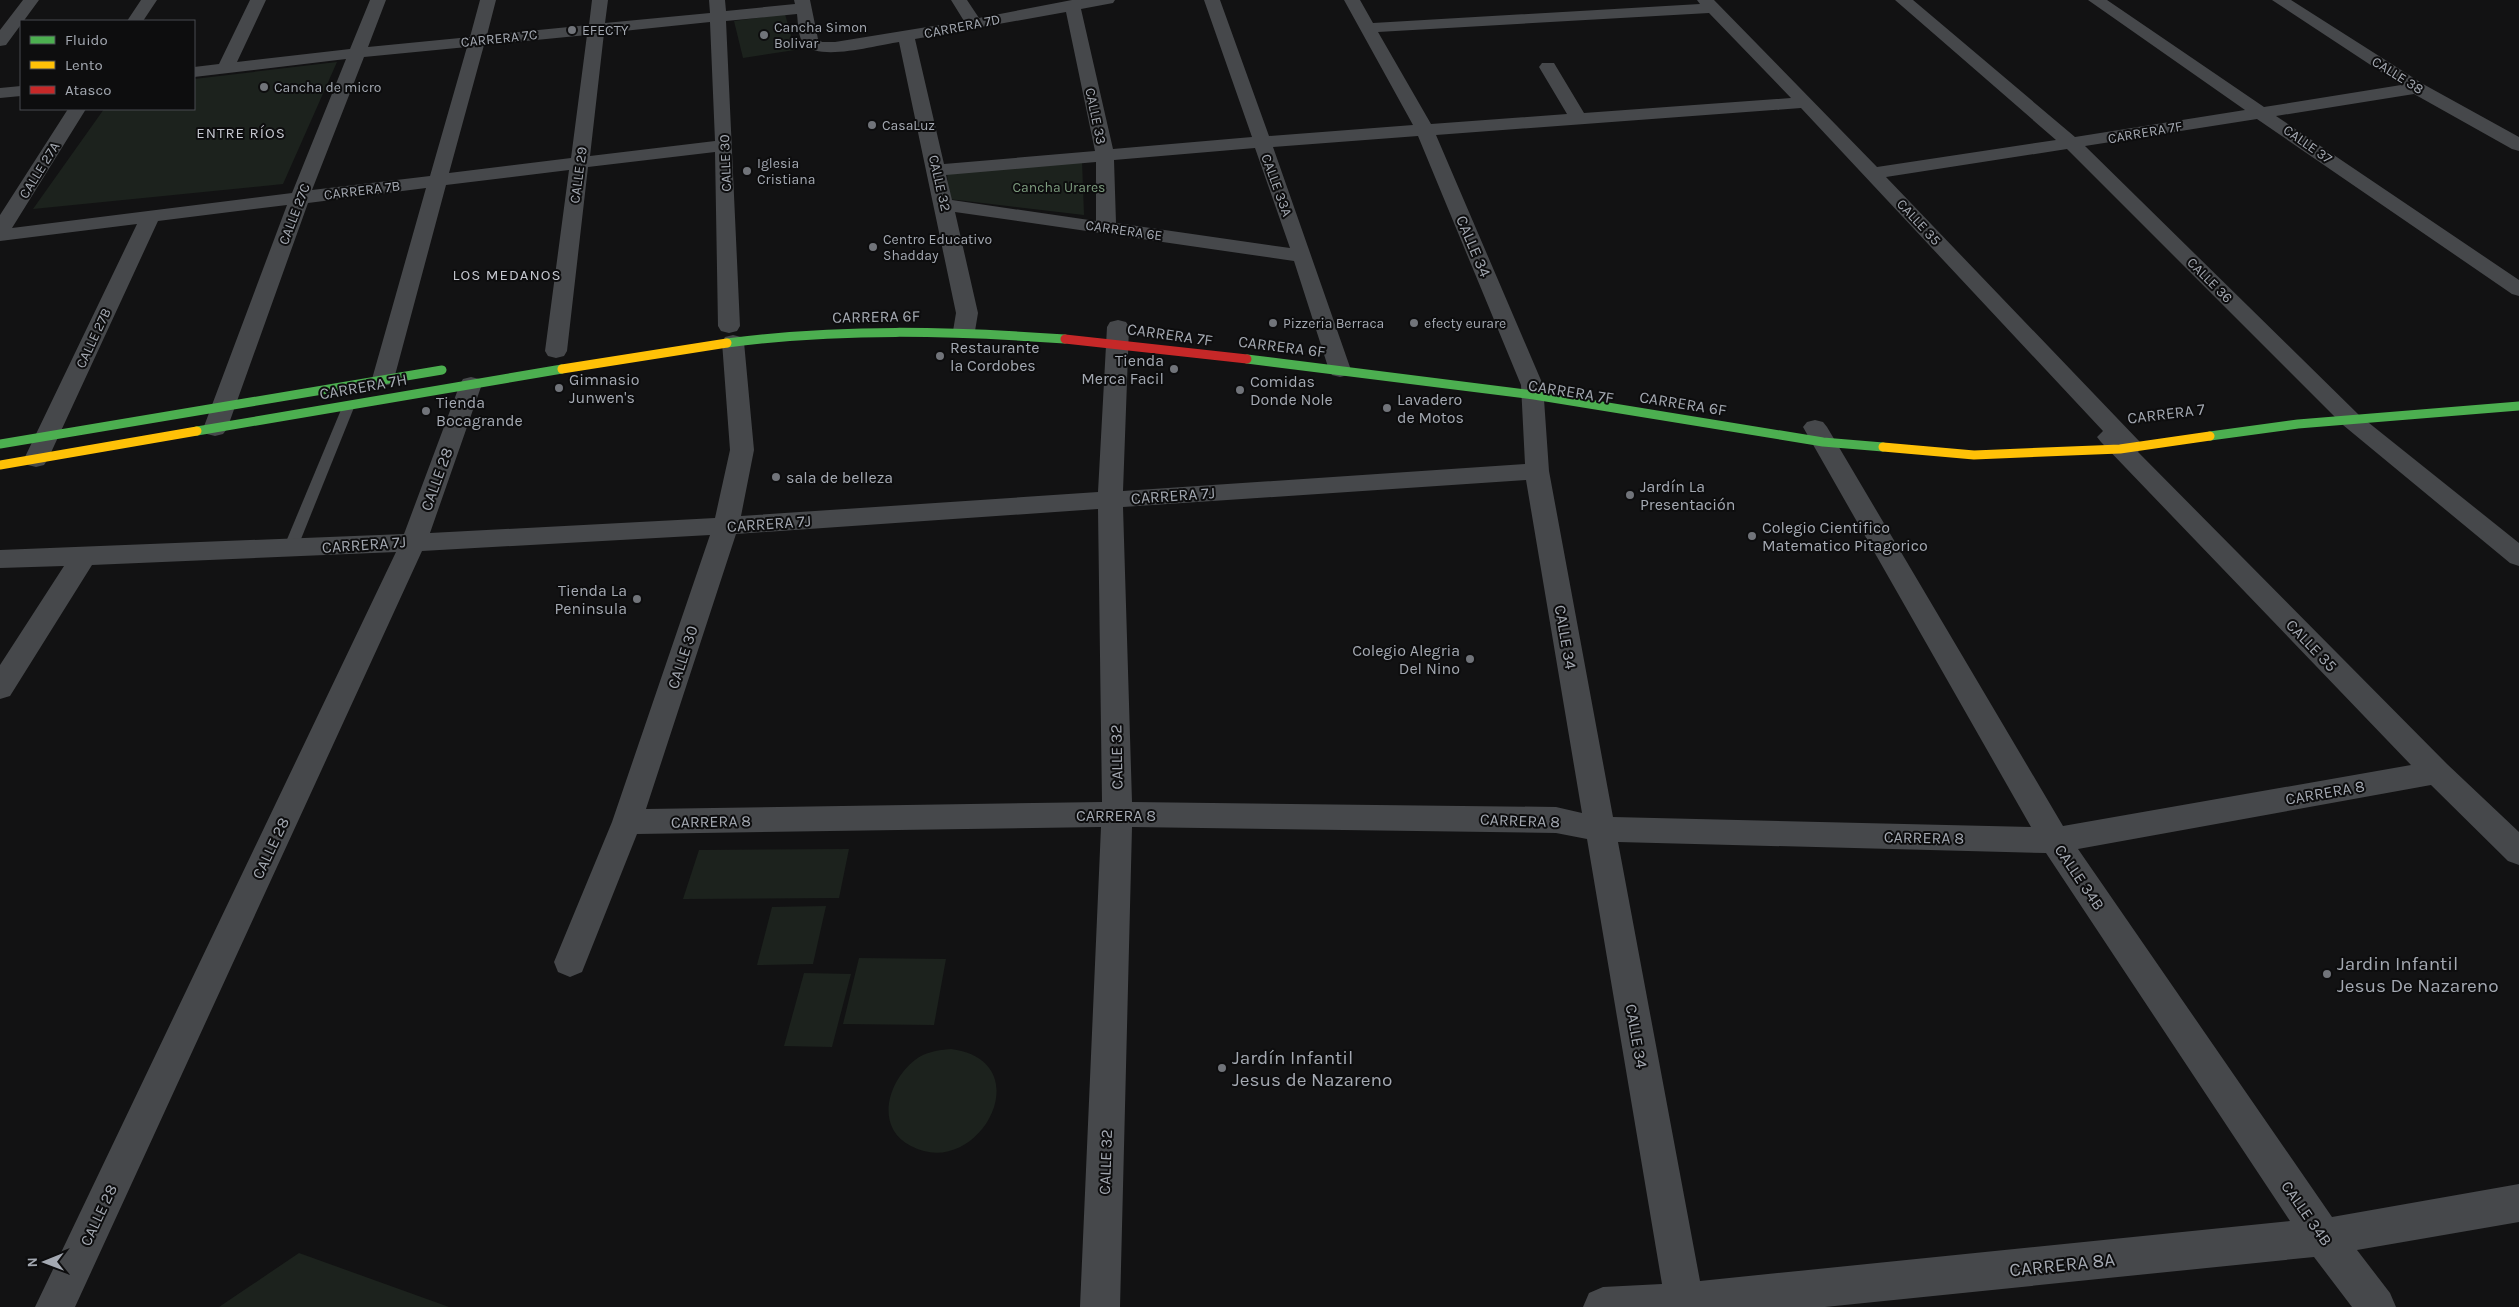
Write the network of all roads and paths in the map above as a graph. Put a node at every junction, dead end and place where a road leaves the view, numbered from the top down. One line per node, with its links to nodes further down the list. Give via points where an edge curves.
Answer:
1 (31, 0): 24 (street)
2 (149, 0): 18 (street)
3 (258, 0): 27 (street)
4 (378, 0): 25 (street, CALLE 27C)
5 (488, 0): 23 (street)
6 (600, 0): 21 (street, CALLE 29)
7 (959, 0): 19 (street)
8 (1107, 0): 16 (street, CARRERA 7D)
9 (1212, 0): 37 (street, CALLE 33A)
10 (1352, 0): 20 (street, CALLE 34)
11 (1903, 0): 38 (street, CALLE 36)
12 (2096, 0): 34 (street, CALLE 37)
13 (2280, 0): 29 (street, CALLE 38)
14 (804, 4): 17 (street, CARRERA 7C); 22 (street, CARRERA 7D, via 810,41 818,47)
15 (1709, 4): 20 (street, via 1532,11); 32 (street, CALLE 35)
16 (1072, 6): 19 (street, CARRERA 7D); 41 (street, CALLE 33)
17 (717, 8): 21 (street, CARRERA 7C); 39 (street, CALLE 30)
18 (136, 20)
19 (974, 24): 22 (street, CARRERA 7D)
20 (1367, 28): 36 (street, CALLE 34)
21 (596, 29): 23 (street, CARRERA 7C); 42 (street, CALLE 29)
22 (906, 36): 43 (street, CALLE 32)
23 (477, 40): 25 (street, CARRERA 7C); 45 (street)
24 (0, 41)
25 (357, 53): 27 (street, CARRERA 7C); 46 (street, CALLE 27C)
26 (1548, 67): 35 (street)
27 (226, 68): 28 (street, CARRERA 7C)
28 (195, 72)
29 (2417, 88): 34 (street, CARRERA 7F); 40 (street, CALLE 38)
30 (20, 91): 31 (street)
31 (0, 93)
32 (1805, 102): 35 (street); 44 (street, CALLE 35)
33 (76, 110): 50 (street, CALLE 27A)
34 (2261, 112): 38 (street, CARRERA 7F); 53 (street, CALLE 37)
35 (1578, 118): 36 (street)
36 (1425, 130): 37 (street); 62 (street, CALLE 34)
37 (1261, 142): 41 (street); 52 (street, CALLE 33A)
38 (2073, 144): 44 (street, CARRERA 7F); 67 (street, CALLE 36)
39 (724, 145): 42 (street, CARRERA 7B); 55 (street, CALLE 30)
40 (2519, 145)
41 (1105, 156): 43 (street); 49 (street, CALLE 33)
42 (580, 162): 45 (street, CARRERA 7B); 57 (street, CALLE 29)
43 (937, 170): 47 (street, CALLE 32)
44 (1873, 173): 72 (street, CALLE 35)
45 (438, 180): 46 (street, CARRERA 7B); 61 (street)
46 (300, 198): 48 (street, CARRERA 7B); 65 (street, CALLE 27C)
47 (945, 205): 49 (street, CARRERA 6E); 54 (street, CALLE 32)
48 (150, 217): 51 (street, CARRERA 7B); 71 (street, CALLE 27B)
49 (1106, 228): 52 (street, CARRERA 6E)
50 (0, 230)
51 (0, 235)
52 (1303, 256): 58 (street, CALLE 33A)
53 (2519, 290)
54 (967, 318): 55 (street, CARRERA 6F, via 848,331); 56 (street, CARRERA 6F)
55 (730, 330): 60 (street, CARRERA 7H); 78 (street, CALLE 30, via 742,450)
56 (1117, 331): 58 (street, CARRERA 6F); 77 (street, CALLE 32)
57 (556, 351)
58 (1337, 360): 62 (street, CARRERA 6F)
59 (1414, 368): 62 (street, CARRERA 7F)
60 (461, 376): 61 (street, CARRERA 7H); 63 (street, CARRERA 7H); 79 (street, CALLE 28)
61 (383, 379): 65 (street, CARRERA 7H)
62 (1533, 390): 66 (street, CARRERA 7F); 70 (street, CARRERA 6F); 76 (street, CALLE 34)
63 (349, 405): 69 (street, CARRERA 7H); 80 (lane)
64 (2519, 406): 67 (street, CARRERA 7)
65 (221, 407): 69 (street, CALLE 27C); 71 (street, CARRERA 7H)
66 (1708, 411)
67 (2337, 411): 68 (street, CARRERA 7); 72 (street, CARRERA 7, via 2298,424); 82 (street, CALLE 36)
68 (2247, 419)
69 (215, 429): 74 (street, CARRERA 7H)
70 (1817, 431): 72 (street, CARRERA 7, via 1974,455); 89 (street, CALLE 34B)
71 (47, 436): 73 (street, CARRERA 7H); 74 (street, CALLE 27B)
72 (2119, 439): 85 (street, CALLE 35)
73 (0, 444)
74 (36, 458): 75 (street, CARRERA 7H)
75 (0, 465)
76 (1537, 470): 77 (street, CARRERA 7J); 88 (street, CALLE 34)
77 (1110, 499): 78 (street, CARRERA 7J); 86 (street, CALLE 32)
78 (726, 526): 79 (street, CARRERA 7J); 87 (street, CALLE 30)
79 (414, 541): 80 (street, CARRERA 7J); 95 (street, CALLE 28)
80 (290, 549): 81 (street, CARRERA 7J)
81 (84, 556): 83 (street, CARRERA 7J); 84 (street)
82 (2519, 557)
83 (0, 559)
84 (0, 688)
85 (2437, 772): 89 (street, CARRERA 8); 90 (street, CALLE 35)
86 (1118, 814): 87 (street, CARRERA 8); 88 (street, CARRERA 8, via 1556,820); 96 (street, CALLE 32)
87 (628, 822): 91 (street, CALLE 30)
88 (1601, 829): 89 (street, CARRERA 8); 94 (street, CALLE 34)
89 (2055, 840): 93 (street, CALLE 34B)
90 (2519, 852)
91 (570, 962)
92 (2519, 1203): 93 (street, CARRERA 8A)
93 (2323, 1237): 94 (street, CARRERA 8A); 98 (street, CALLE 34B)
94 (1684, 1304): 97 (street, CARRERA 8A)
95 (55, 1307)
96 (1100, 1307)
97 (1603, 1307)
98 (2376, 1307)

